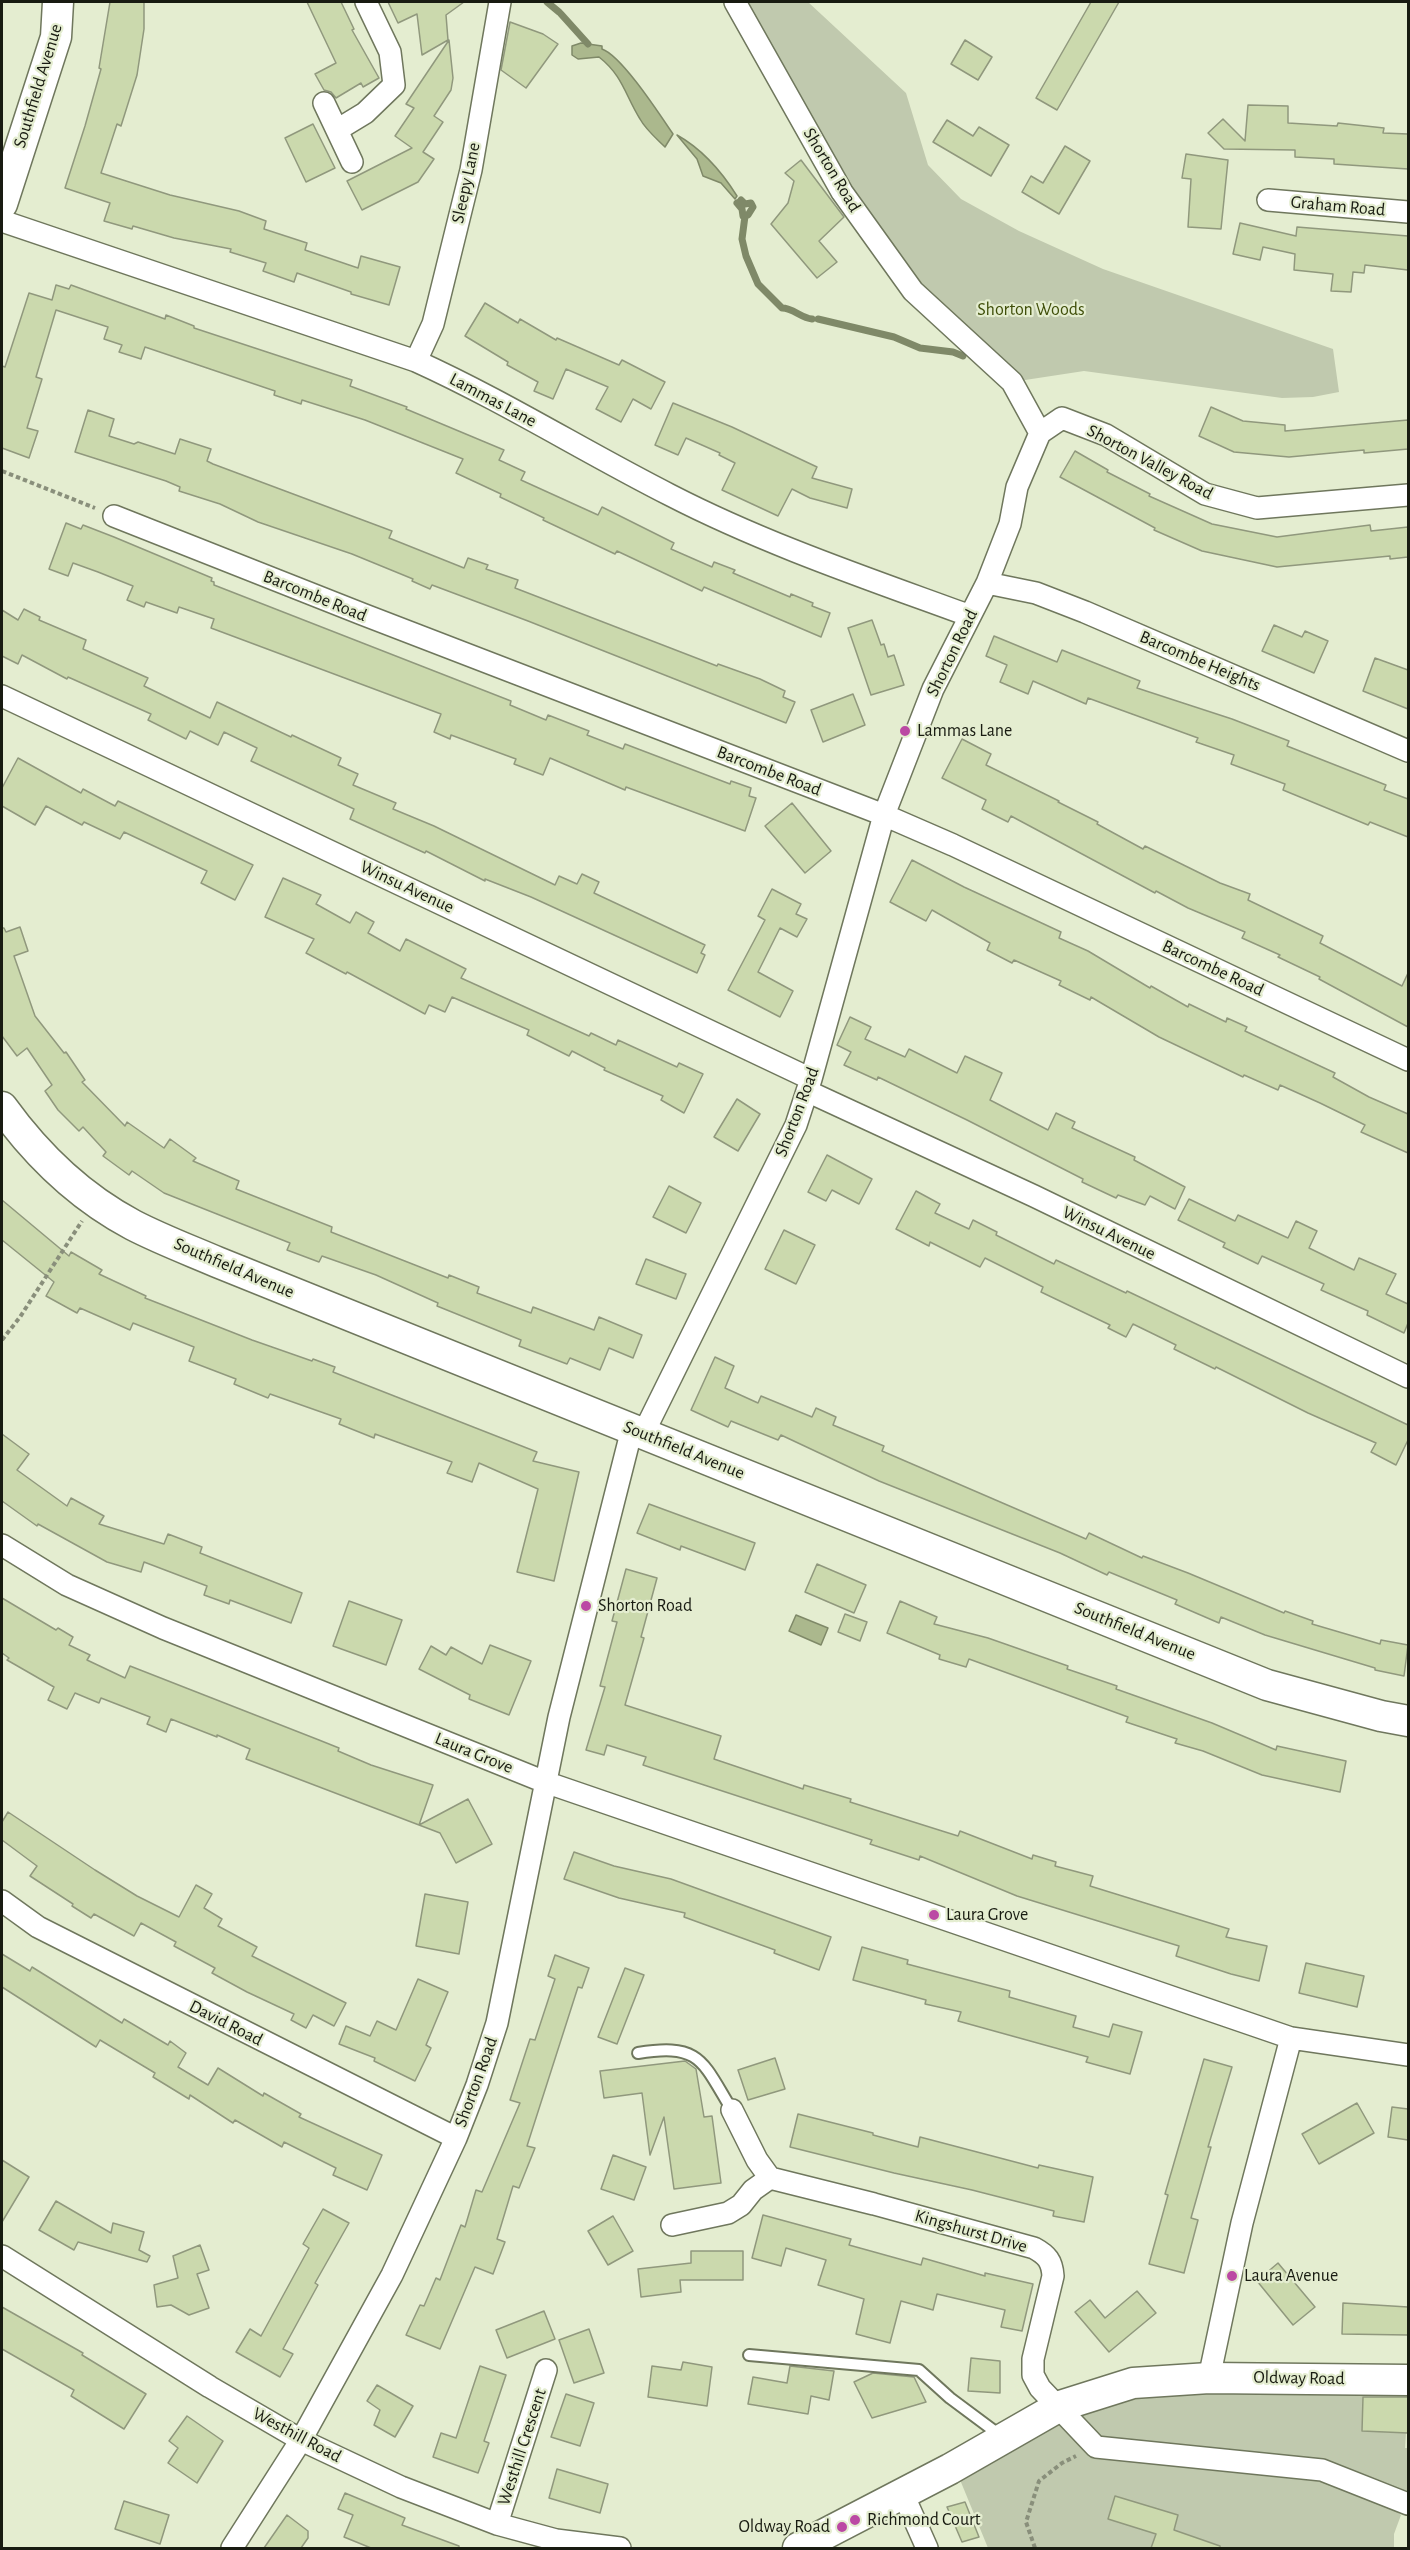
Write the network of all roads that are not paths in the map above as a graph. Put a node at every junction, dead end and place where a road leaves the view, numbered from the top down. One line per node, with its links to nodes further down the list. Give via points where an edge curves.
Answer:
1 (58, 2): 9 (street, Southfield Avenue, via 56,37)
2 (366, 2): 6 (street, via 390,52 393,85 365,113)
3 (500, 2): 12 (street, Sleepy Lane, via 471,170 433,324)
4 (735, 2): 13 (street, Shorton Road, via 842,192 913,291 1012,382)
5 (324, 103): 6 (street)
6 (337, 130): 7 (street)
7 (352, 162)
8 (1268, 200): 10 (street, Graham Road)
9 (2, 204)
10 (1408, 212)
11 (2, 221): 12 (street, Lammas Lane)
12 (417, 361): 17 (street, Lammas Lane, via 726,522)
13 (1040, 433): 14 (street, Shorton Valley Road, via 1062,418 1106,435 1205,494 1257,508); 16 (street, Shorton Road, via 1017,487 1010,524)
14 (1408, 495)
15 (114, 516): 20 (street, Barcombe Road)
16 (987, 583): 17 (street, Shorton Road); 19 (street, Barcombe Heights, via 1036,593 1085,612)
17 (970, 616): 20 (street, Shorton Road, via 933,689)
18 (2, 696): 22 (street, Winsu Avenue)
19 (1408, 751)
20 (885, 815): 21 (street, Barcombe Road); 22 (street, Shorton Road)
21 (1408, 1060)
22 (809, 1085): 24 (street, Winsu Avenue); 25 (street, Shorton Road, via 796,1125)
23 (2, 1107): 25 (street, Southfield Avenue, via 58,1171 95,1202 133,1225)
24 (1408, 1377)
25 (638, 1432): 27 (street, Southfield Avenue, via 1267,1684); 28 (street, Shorton Road, via 586,1606)
26 (2, 1545): 28 (street, Laura Grove, via 68,1585 163,1628)
27 (1408, 1721)
28 (545, 1782): 30 (street, Laura Grove); 34 (street, Shorton Road, via 497,2023)
29 (2, 1901): 34 (street, David Road, via 38,1927)
30 (1291, 2038): 32 (street, Laura Grove); 40 (street, via 1242,2223)
31 (638, 2053): 33 (lane, via 675,2050 697,2057)
32 (1408, 2055)
33 (732, 2110): 35 (street)
34 (456, 2138): 44 (street, Shorton Road, via 392,2275)
35 (770, 2178): 36 (street, via 728,2213); 42 (street, Kingshurst Drive, via 1020,2243 1045,2254 1053,2265 1053,2276 1033,2359 1033,2375 1040,2388)
36 (672, 2225)
37 (2, 2256): 44 (street, Westhill Road)
38 (749, 2355): 43 (lane, via 919,2370)
39 (546, 2370): 47 (street, Westhill Crescent)
40 (1209, 2378): 41 (street, Oldway Road); 42 (street, Oldway Road, via 1133,2383)
41 (1408, 2380)
42 (1060, 2406): 43 (street, Oldway Road); 46 (street, via 1096,2446 1322,2470)
43 (1004, 2438): 45 (street, Oldway Road)
44 (301, 2440): 47 (street, Westhill Road, via 401,2487); 48 (street, Shorton Road)
45 (903, 2494): 50 (street, Oldway Road); 51 (street)
46 (1408, 2504)
47 (497, 2524): 49 (street, Westhill Road, via 556,2540)
48 (232, 2548)
49 (620, 2548)
50 (798, 2548)
51 (927, 2548)

